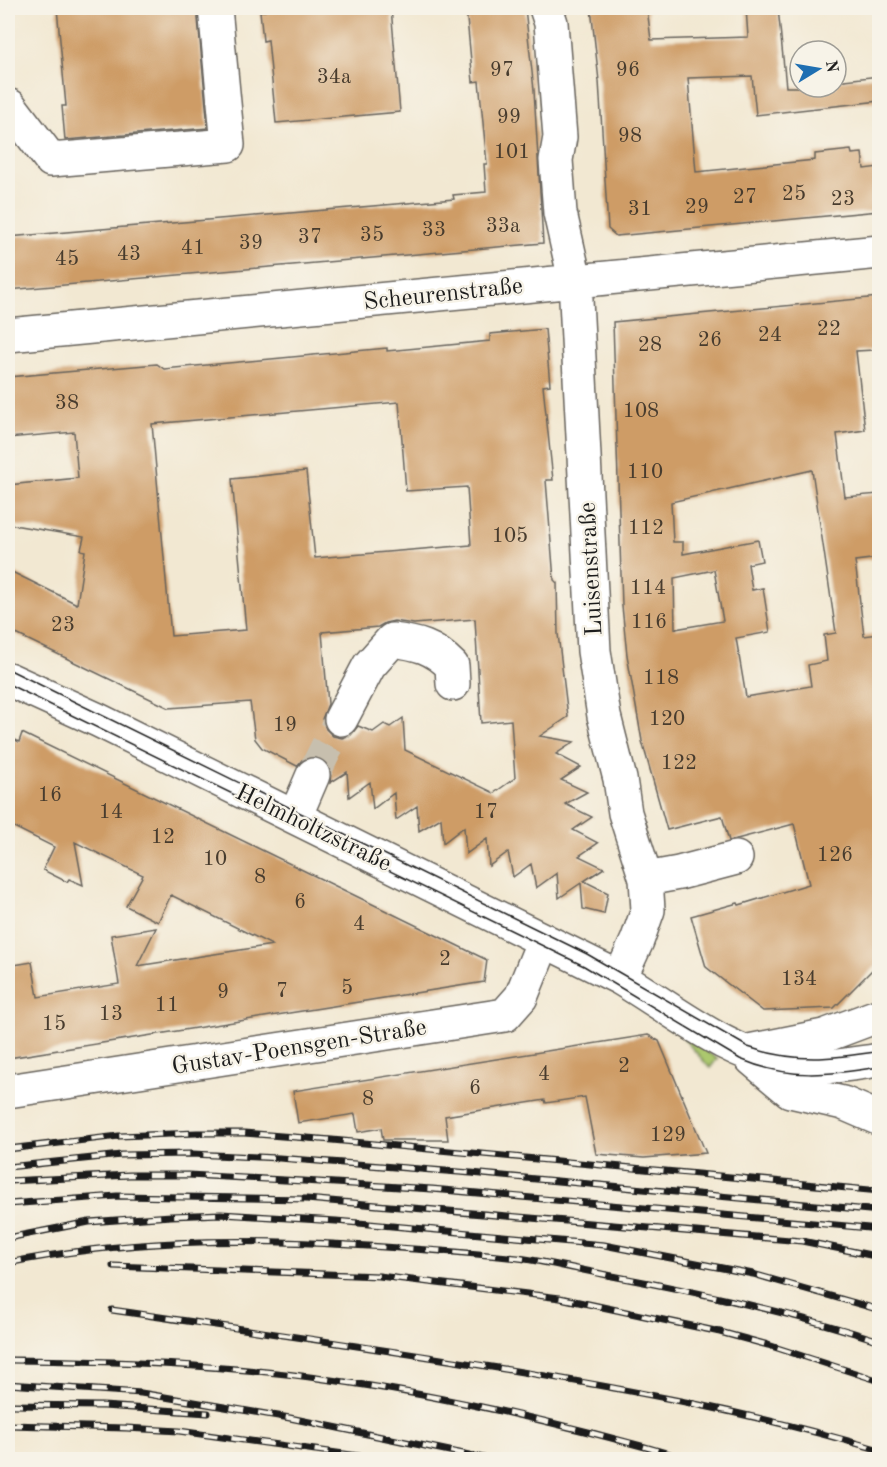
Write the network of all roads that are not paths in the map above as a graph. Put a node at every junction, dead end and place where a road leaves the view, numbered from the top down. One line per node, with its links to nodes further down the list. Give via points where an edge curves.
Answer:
1 (215, 8): 3 (street, via 228,145 51,159)
2 (546, 8): 5 (street, Luisenstraße, via 551,22 560,136 556,160 560,213)
3 (8, 97)
4 (879, 252): 5 (street, Scheurenstraße)
5 (575, 280): 6 (street, Scheurenstraße); 13 (street, Luisenstraße, via 594,651 625,813)
6 (8, 335)
7 (8, 679): 11 (street, Helmholtzstraße)
8 (453, 684): 9 (street, via 452,666 443,656 416,643 392,640 369,666)
9 (341, 719)
10 (313, 775): 11 (street)
11 (295, 817): 14 (street, Helmholtzstraße)
12 (736, 858): 13 (street)
13 (646, 879): 15 (street, Luisenstraße, via 648,910)
14 (544, 940): 15 (street, Helmholtzstraße); 19 (street, Gustav-Poensgen-Straße, via 521,997 505,1015)
15 (620, 978): 17 (street)
16 (879, 1015): 17 (street, via 824,1036)
17 (744, 1052): 18 (street, via 813,1067); 20 (street, via 790,1091 843,1103)
18 (879, 1060)
19 (8, 1091)
20 (879, 1119)

